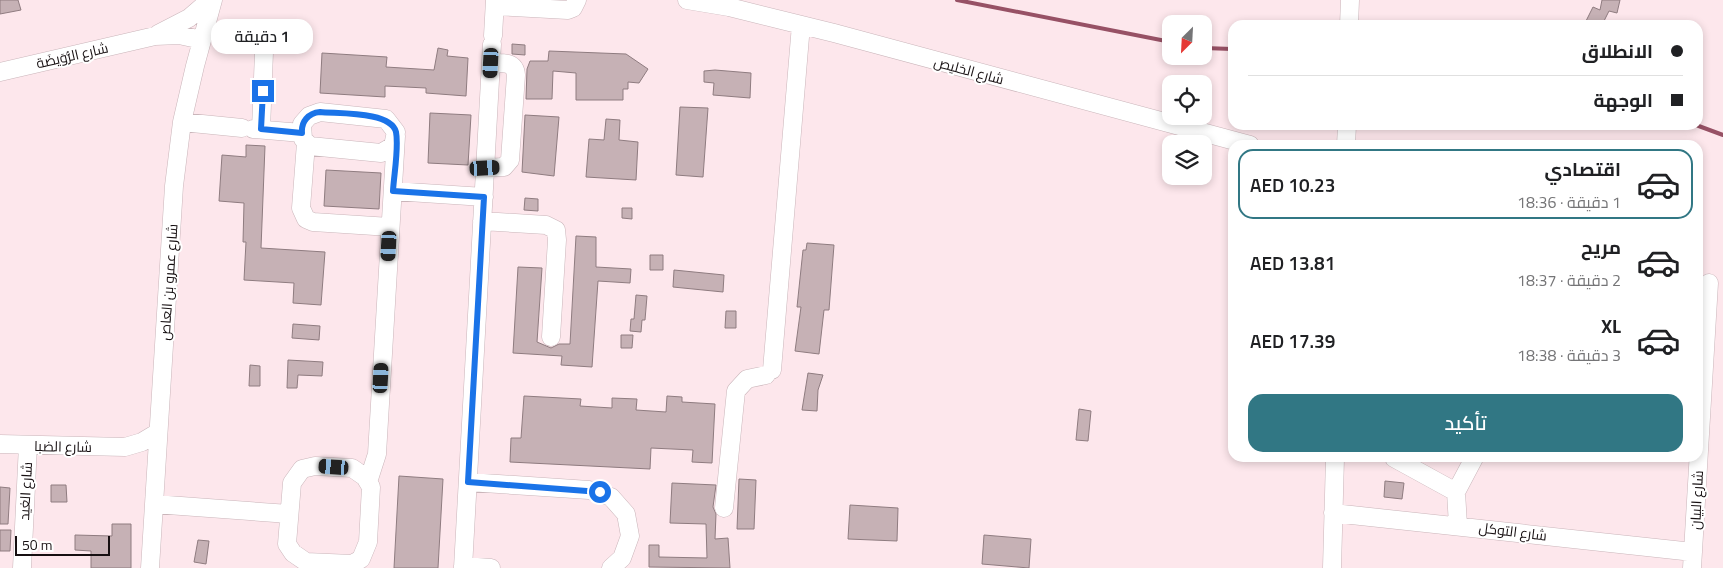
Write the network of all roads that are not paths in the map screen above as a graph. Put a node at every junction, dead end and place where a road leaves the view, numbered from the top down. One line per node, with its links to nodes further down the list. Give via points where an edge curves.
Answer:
1 (212, 0): 6 (street, شارع الرُّوَيضَة, via 174,27); 7 (street, شارع عمرو بن العاص)
2 (577, 0): 4 (street, via 568,10)
3 (687, 0): 5 (street, شارع الخليص)
4 (495, 3): 9 (street)
5 (801, 25): 15 (street, شارع الخليص); 37 (street, via 769,372 747,379 733,399)
6 (144, 38): 7 (street, شارع الرُّوَيضَة, via 167,35); 10 (street, شارع الرُّوَيضَة)
7 (202, 40): 11 (street, شارع عمرو بن العاص)
8 (264, 52): 12 (street)
9 (491, 63): 16 (street); 16 (street, via 510,64 516,74 510,160 504,166)
10 (0, 72)
11 (182, 122): 12 (street); 24 (street, شارع عمرو بن العاص, via 174,186)
12 (252, 128): 14 (street)
13 (396, 136): 14 (street, via 393,146 381,154 314,148); 14 (street, via 394,127 386,119 320,112 305,120); 17 (street)
14 (304, 138): 20 (street, via 301,208 306,219)
15 (1231, 140)
16 (485, 168): 18 (street)
17 (393, 191): 18 (street); 20 (street)
18 (484, 197): 19 (street)
19 (482, 221): 22 (street, via 546,224 556,230); 34 (street)
20 (390, 227): 33 (street, via 376,454)
21 (1710, 283): 23 (street, شارع البيان)
22 (551, 337)
23 (1703, 391)
24 (157, 432): 27 (street, شارع الضبا, via 142,442); 32 (street, شارع عمرو بن العاص)
25 (0, 444): 26 (street, شارع الضبا)
26 (28, 445): 27 (street, شارع الضبا); 43 (street, شارع الغيد)
27 (125, 447): 32 (street, شارع الضبا)
28 (1335, 462): 38 (street)
29 (1401, 462): 35 (street)
30 (1472, 462): 35 (street)
31 (1698, 462): 41 (street, شارع البيان)
32 (155, 466): 36 (street, شارع عمرو بن العاص)
33 (368, 482): 39 (street, via 352,468 306,467 297,473 292,483); 39 (street, via 372,492 368,542 364,554 352,564 306,562 297,557 287,544)
34 (468, 482): 42 (street); 46 (street, via 588,490 610,497 626,514 630,536 622,558)
35 (1456, 492): 40 (street)
36 (154, 504): 39 (street); 44 (street, شارع عمرو بن العاص)
37 (724, 508)
38 (1334, 513): 40 (street, شارع التوكل); 47 (street)
39 (289, 514)
40 (1458, 525): 41 (street, شارع التوكل)
41 (1692, 560)
42 (463, 567): 45 (street)
43 (22, 568)
44 (150, 568)
45 (491, 568)
46 (610, 568)
47 (1332, 568)

